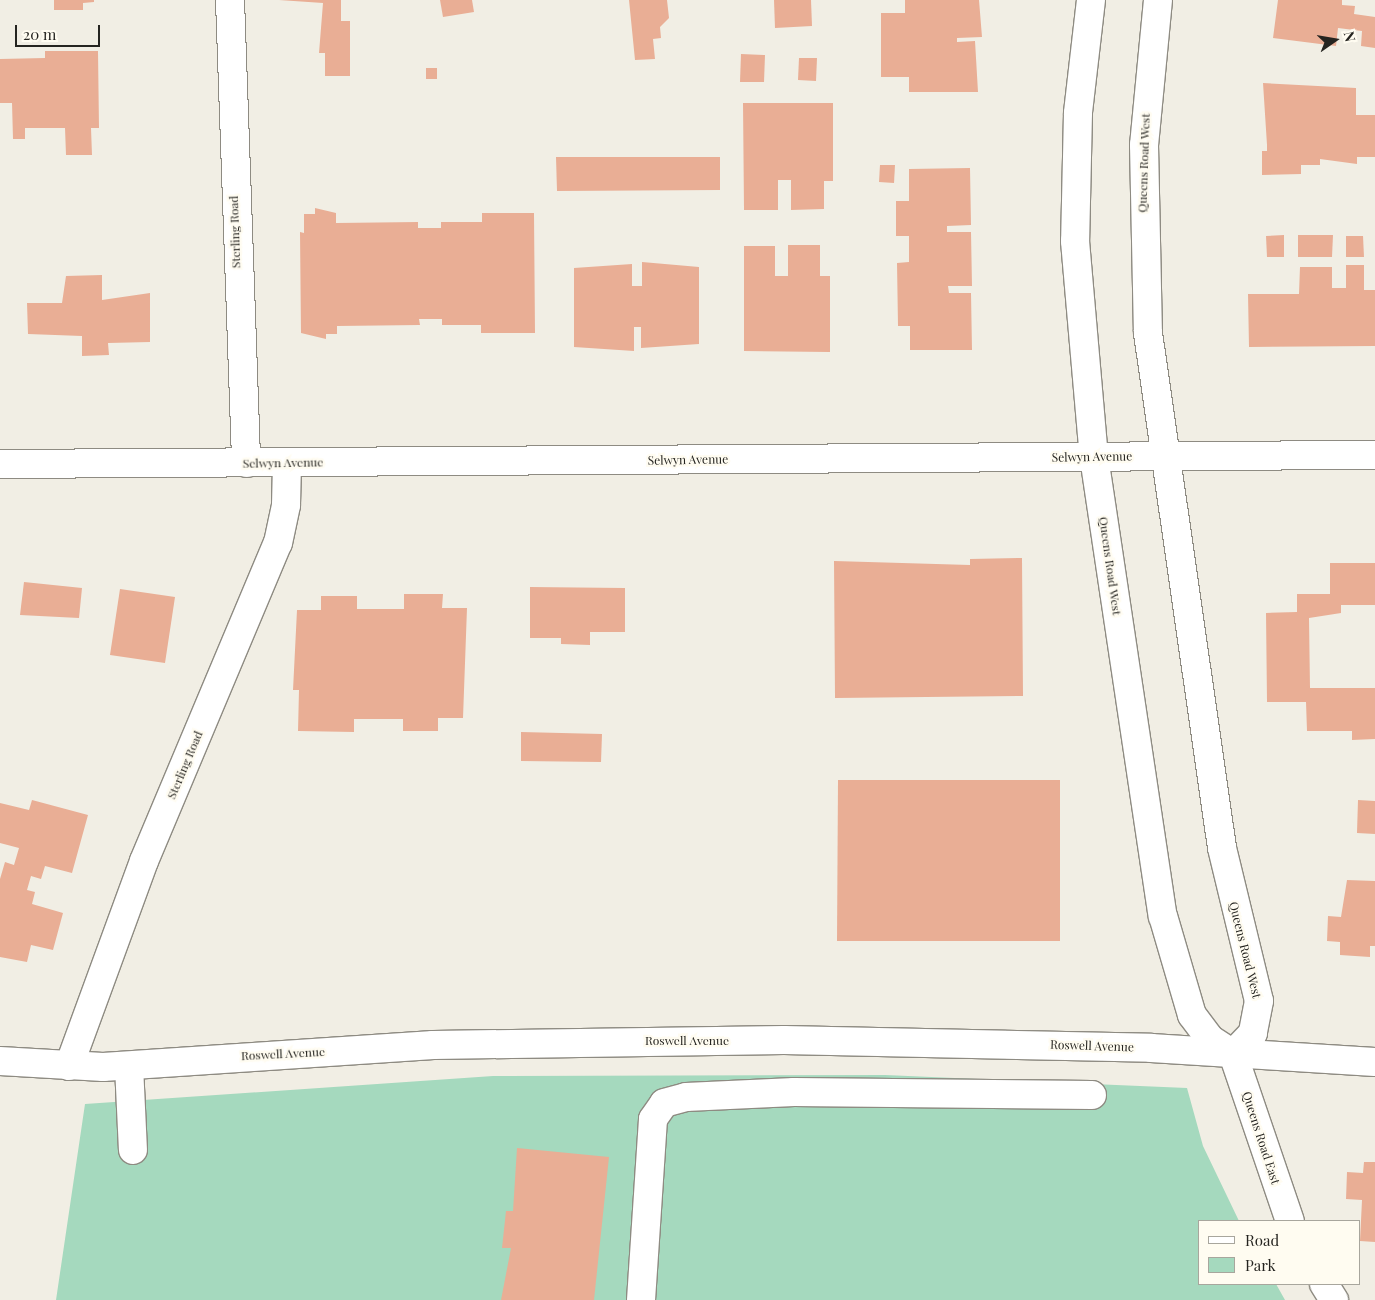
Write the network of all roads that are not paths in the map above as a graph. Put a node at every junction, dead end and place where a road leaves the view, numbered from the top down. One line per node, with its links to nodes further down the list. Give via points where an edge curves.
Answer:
1 (230, 0): 7 (street, Sterling Road)
2 (1091, 0): 6 (street, Queens Road West, via 1078,113 1075,241)
3 (1158, 0): 5 (street, Queens Road West, via 1144,145 1142,230 1148,333)
4 (1375, 455): 5 (street, Selwyn Avenue)
5 (1163, 456): 6 (street, Selwyn Avenue); 10 (street, Queens Road West, via 1222,848 1259,1002 1253,1033)
6 (1094, 457): 8 (street, Selwyn Avenue); 10 (street, Queens Road West, via 1163,916 1192,1015 1210,1039)
7 (246, 463): 8 (street, Selwyn Avenue); 9 (street, Selwyn Avenue)
8 (287, 463): 13 (street, Sterling Road, via 286,505 278,543 144,861)
9 (0, 464)
10 (1233, 1054): 12 (street, Roswell Avenue); 14 (street, Roswell Avenue, via 913,1041 663,1041 432,1045); 17 (street, Queens Road East)
11 (0, 1062): 13 (street, Roswell Avenue)
12 (1375, 1062)
13 (69, 1066): 14 (street, Roswell Avenue)
14 (129, 1066): 16 (street)
15 (1092, 1095): 19 (street, via 794,1092 686,1097 664,1103 654,1119)
16 (133, 1150)
17 (1290, 1220)
18 (1325, 1285): 20 (street)
19 (641, 1300)
20 (1334, 1300)

